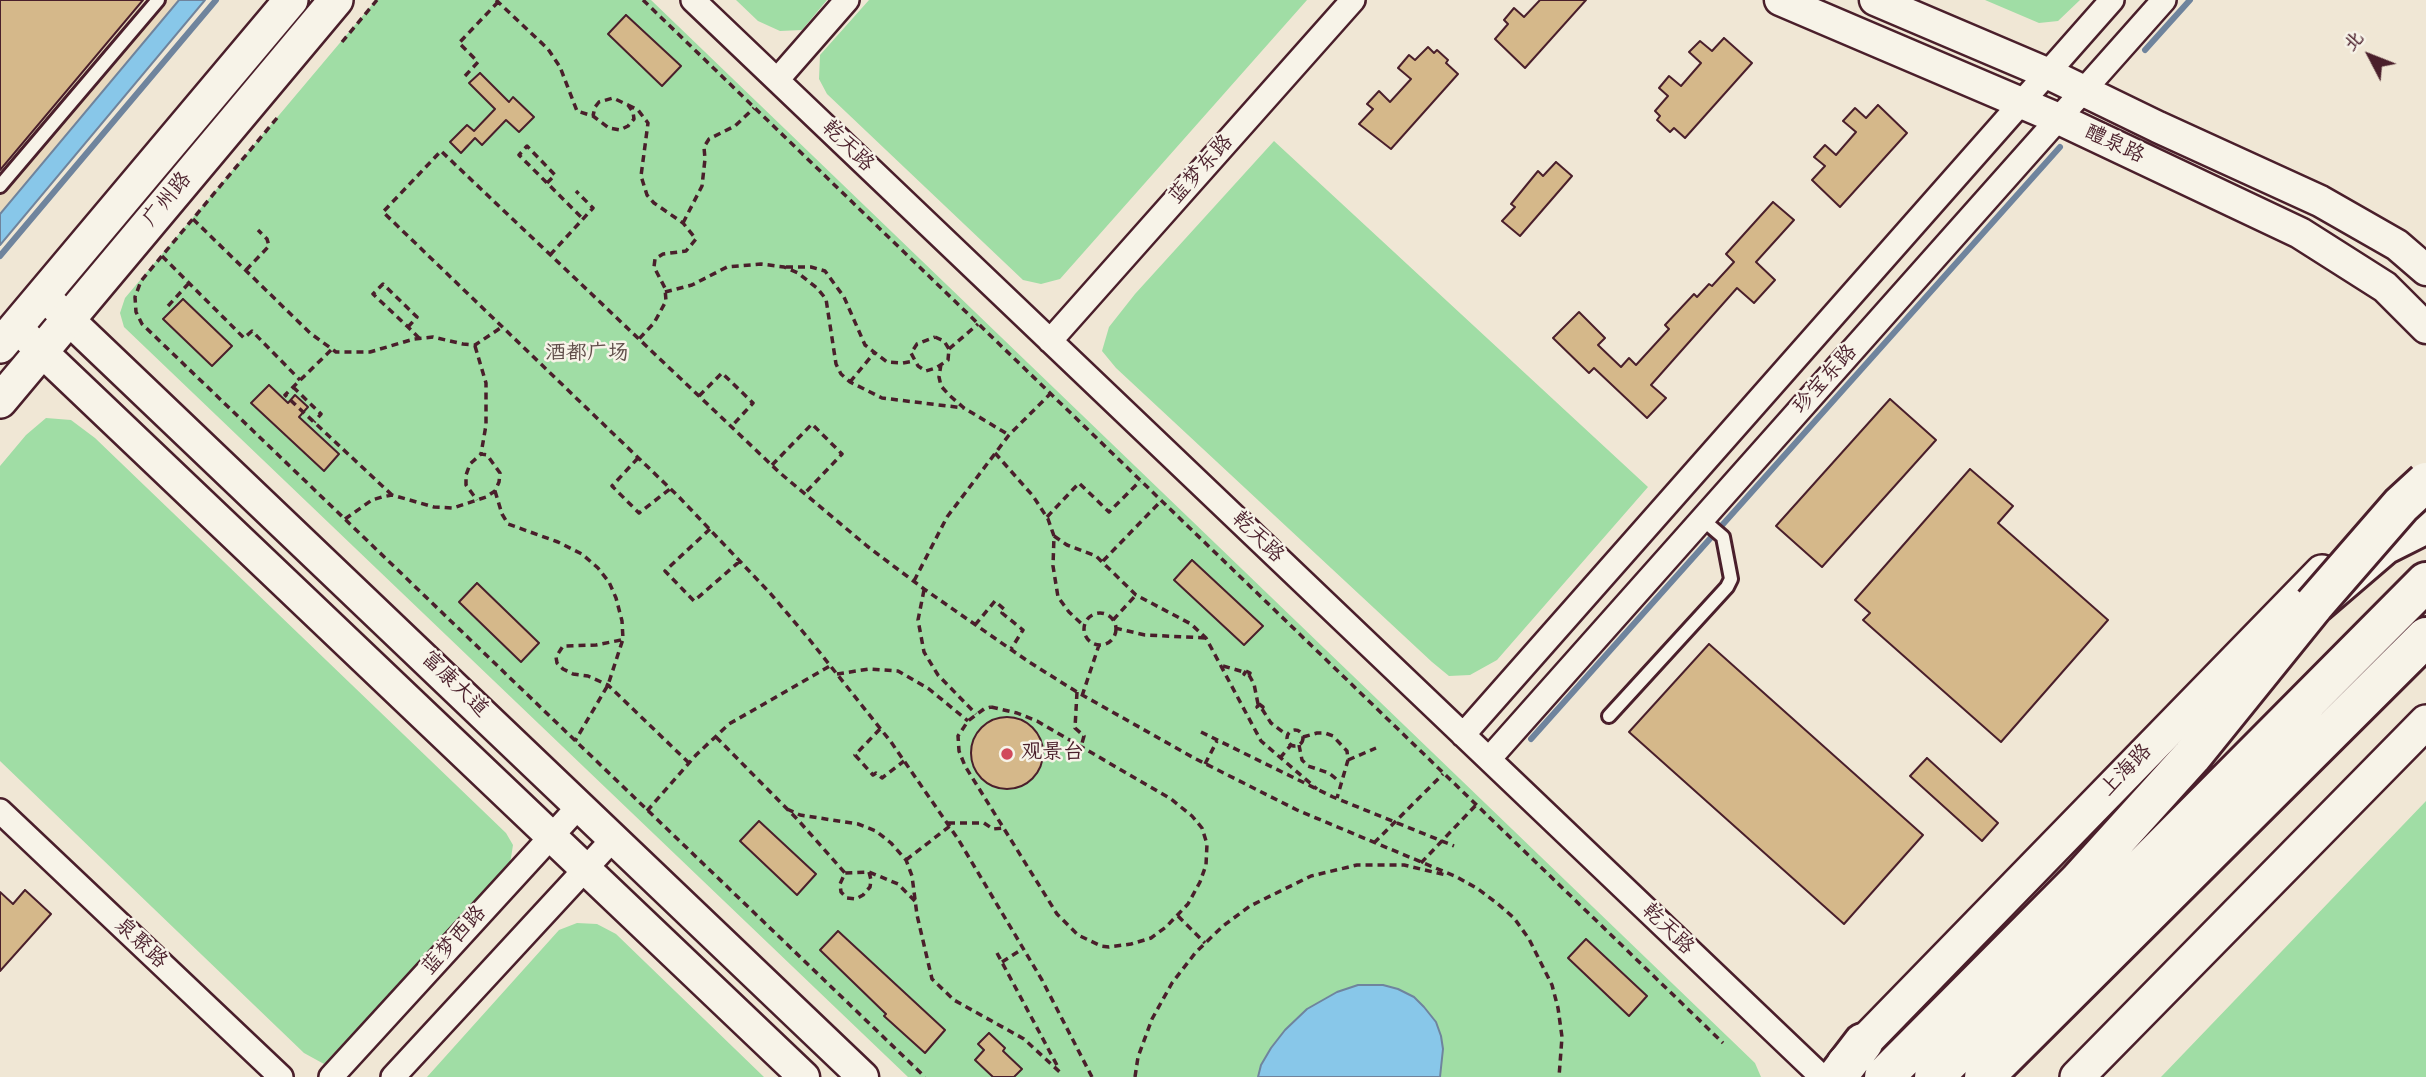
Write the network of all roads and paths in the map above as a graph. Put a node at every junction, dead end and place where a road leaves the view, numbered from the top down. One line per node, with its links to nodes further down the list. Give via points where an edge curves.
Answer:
1 (158, 0): 26 (lane)
2 (292, 0): 39 (main road, 广州路)
3 (336, 0): 41 (main road, 广州路)
4 (377, 0): 14 (path)
5 (643, 0): 21 (path)
6 (693, 0): 17 (street, 乾天路)
7 (848, 0): 17 (street)
8 (1353, 0): 49 (street, 蓝梦东路)
9 (1780, 0): 19 (street, 醴泉路)
10 (1875, 0): 15 (street, 醴泉路)
11 (2112, 0): 15 (street, 珍宝东路)
12 (2164, 0): 18 (street, 珍宝东路)
13 (497, 1): 16 (path, via 459,43 478,62); 22 (path, via 548,49 577,111)
14 (342, 42)
15 (2049, 74): 18 (street, 醴泉路); 19 (street, 珍宝东路)
16 (465, 76)
17 (777, 80): 49 (street, 乾天路)
18 (2082, 92): 24 (street, 珍宝东路); 36 (street, 醴泉路, via 2320,201 2397,245)
19 (2020, 104): 24 (street, 醴泉路); 117 (street, 珍宝东路)
20 (628, 105): 22 (path, via 606,99 595,107); 22 (path, via 634,119 620,130); 30 (path, via 648,122 641,176 647,195)
21 (754, 108): 30 (path, via 704,147 702,186); 42 (path)
22 (593, 116)
23 (277, 118): 28 (path)
24 (2059, 119): 45 (street, 醴泉路, via 2300,233 2385,287); 83 (street, 珍宝东路)
25 (547, 183): 25 (path, via 519,155 527,146 555,175); 29 (path)
26 (0, 186)
27 (576, 191): 29 (path, via 593,208)
28 (193, 219): 32 (path); 35 (path)
29 (583, 219): 33 (path)
30 (683, 223): 38 (path, via 696,239 693,245 663,254 654,267)
31 (258, 230): 35 (path, via 269,246)
32 (162, 256): 37 (path); 82 (path, via 141,281 135,297 142,324)
33 (550, 256): 44 (path, via 441,151 383,212); 48 (path)
34 (784, 267): 38 (path, via 734,265); 54 (path, via 825,271 844,297 865,345); 58 (path, via 798,273 826,299 836,364)
35 (246, 270): 52 (path)
36 (2426, 270)
37 (190, 283): 40 (path); 57 (path, via 244,338 251,331)
38 (665, 292): 48 (path, via 666,301 654,323)
39 (43, 295): 41 (street, 富康大道); 46 (main road, 广州路)
40 (168, 306)
41 (69, 319): 53 (main road, 广州路); 139 (street, 富康大道)
42 (978, 324): 51 (path); 60 (path)
43 (408, 327): 43 (path, via 373,293 383,284 417,317); 47 (path)
44 (502, 327): 50 (path); 69 (path)
45 (2426, 328)
46 (6, 336): 53 (street, 富康大道)
47 (419, 338): 50 (path); 52 (path, via 370,352)
48 (639, 339): 61 (path)
49 (1050, 341): 117 (street, 乾天路)
50 (475, 345): 68 (path, via 486,383)
51 (949, 349): 55 (path, via 935,337 925,339 912,353); 56 (path, via 948,360)
52 (331, 350): 57 (path)
53 (41, 352): 62 (main road, 广州路); 146 (street, 富康大道)
54 (874, 353): 55 (path, via 887,362); 58 (path)
55 (914, 360): 56 (path, via 926,371)
56 (942, 364): 63 (path, via 942,386)
57 (300, 380): 59 (path)
58 (850, 382): 63 (path, via 882,398)
59 (293, 387): 64 (path, via 321,414); 64 (path, via 285,395)
60 (1050, 394): 66 (path); 72 (path)
61 (699, 396): 65 (path); 65 (path, via 722,373 753,403)
62 (0, 401)
63 (964, 408): 66 (path)
64 (314, 422): 77 (path)
65 (731, 427): 70 (path)
66 (1009, 435): 67 (path)
67 (995, 453): 81 (path); 89 (path, via 947,517)
68 (481, 454): 75 (path, via 487,455 500,473); 79 (path, via 466,475 466,485)
69 (638, 458): 74 (path); 74 (path, via 612,486 639,513)
70 (772, 465): 76 (path); 76 (path, via 812,424 842,454)
71 (2426, 467): 102 (main road, 上海路)
72 (1140, 481): 80 (path); 81 (path, via 1109,512 1079,483)
73 (2426, 482): 93 (highway, bridge)
74 (670, 489): 85 (path)
75 (495, 491): 79 (path); 99 (path, via 508,524 558,542 598,568 616,598)
76 (805, 493): 89 (path)
77 (391, 495): 79 (path, via 434,507 453,508); 82 (path, via 372,500)
78 (2426, 495): 102 (main road)
79 (477, 500)
80 (1161, 501): 88 (path); 133 (path)
81 (1047, 517): 86 (path)
82 (345, 519): 121 (path)
83 (1702, 519): 112 (lane, via 1723,537 1731,579); 129 (street, 珍宝东路)
84 (2426, 524): 93 (highway, bridge, via 2384,545)
85 (710, 529): 87 (path); 87 (path, via 665,571 694,601)
86 (1054, 536): 88 (path); 96 (path, via 1058,597)
87 (740, 561): 104 (path)
88 (1103, 561): 92 (path)
89 (914, 581): 91 (path)
90 (2426, 582): 179 (highway)
91 (924, 589): 95 (path); 110 (path, via 918,620 923,652 938,675)
92 (1136, 595): 94 (path); 100 (path, via 1191,624)
93 (2314, 605): 178 (highway, via 2192,756 2078,882)
94 (1112, 620): 96 (path, via 1104,614 1094,615); 97 (path)
95 (975, 625): 103 (path); 103 (path, via 995,601 1023,630)
96 (1084, 626): 101 (path, via 1086,637)
97 (1115, 628): 100 (path); 101 (path, via 1113,638)
98 (2426, 637): 180 (highway)
99 (622, 639): 107 (path); 107 (path, via 563,646 556,657 563,670)
100 (1206, 639): 105 (path)
101 (1099, 645): 109 (path)
102 (2247, 648): 164 (main road, 上海路)
103 (1010, 649): 108 (path)
104 (831, 666): 106 (path); 119 (path, via 729,724)
105 (1223, 666): 118 (path, via 1250,675 1258,709); 127 (path, via 1261,741)
106 (837, 674): 113 (path, via 898,671); 115 (path)
107 (608, 685): 121 (path); 131 (path)
108 (1077, 692): 109 (path); 125 (path, via 1075,728 1084,736)
109 (1082, 696): 132 (path)
110 (976, 714): 113 (path); 125 (path, via 991,707 1017,713)
111 (2426, 715): 134 (main road)
112 (1609, 716)
113 (968, 721): 145 (path, via 958,736 959,751)
114 (2426, 722): 134 (main road)
115 (880, 729): 130 (path); 130 (path, via 855,755 873,775 882,778)
116 (1201, 733): 122 (path)
117 (1463, 735): 129 (street, 乾天路)
118 (1288, 736): 120 (path, via 1296,731); 123 (path)
119 (716, 737): 131 (path); 140 (path)
120 (1303, 737): 124 (path); 128 (path, via 1317,733 1333,736 1347,751)
121 (575, 741): 142 (path)
122 (1217, 741): 132 (path); 136 (path)
123 (1292, 745): 124 (path); 127 (path)
124 (1299, 745): 135 (path, via 1308,766)
125 (1081, 747): 158 (path, via 1171,799 1202,828 1206,865 1195,895)
126 (1376, 748): 128 (path)
127 (1280, 758): 136 (path)
128 (1348, 760): 135 (path)
129 (1489, 760): 175 (street, 乾天路)
130 (904, 761): 144 (path)
131 (689, 763): 142 (path)
132 (1205, 764): 149 (path)
133 (1443, 774): 138 (path); 143 (path)
134 (2372, 776): 181 (main road)
135 (1341, 783): 137 (path)
136 (1317, 789): 137 (path)
137 (1337, 798): 143 (path)
138 (1476, 805): 148 (path); 163 (path)
139 (580, 806): 146 (street, 蓝梦西路); 147 (street, 富康大道)
140 (788, 809): 151 (path, via 876,831); 155 (path)
141 (0, 811): 166 (street, 泉聚路)
142 (647, 811): 171 (path)
143 (1395, 822): 148 (path); 149 (path)
144 (949, 825): 145 (path); 151 (path); 160 (path)
145 (1004, 827): 158 (path, via 1057,914 1087,941 1109,947 1131,944 1150,938)
146 (551, 836): 153 (street, 富康大道); 167 (street, 蓝梦西路)
147 (614, 838): 153 (street); 170 (street, 富康大道)
148 (1441, 841): 150 (path); 152 (path)
149 (1374, 843): 152 (path)
150 (1454, 846)
151 (906, 860): 157 (path)
152 (1421, 863): 156 (path)
153 (585, 869): 168 (street); 169 (street, 富康大道)
154 (869, 872): 155 (path); 155 (path, via 870,887 856,899 841,892); 157 (path, via 898,884)
155 (845, 873)
156 (1457, 877): 159 (path, via 1404,865 1357,865 1311,876 1250,906); 174 (path, via 1514,918 1542,962 1558,1008 1562,1037)
157 (917, 902): 165 (path, via 932,979 954,1000 1024,1039)
158 (1178, 916): 159 (path)
159 (1205, 943): 173 (path, via 1172,983 1152,1019)
160 (1024, 948): 162 (path); 172 (path)
161 (997, 953): 162 (path)
162 (1002, 962): 165 (path)
163 (1723, 1043)
164 (1863, 1044): 176 (main road, 上海路); 177 (highway)
165 (1063, 1076)
166 (281, 1077)
167 (331, 1077)
168 (393, 1077)
169 (804, 1077)
170 (863, 1077)
171 (925, 1077)
172 (1092, 1077)
173 (1135, 1077)
174 (1559, 1077)
175 (1822, 1077)
176 (1830, 1077)
177 (1838, 1077)
178 (1884, 1077)
179 (1934, 1077)
180 (1984, 1077)
181 (2077, 1077)

